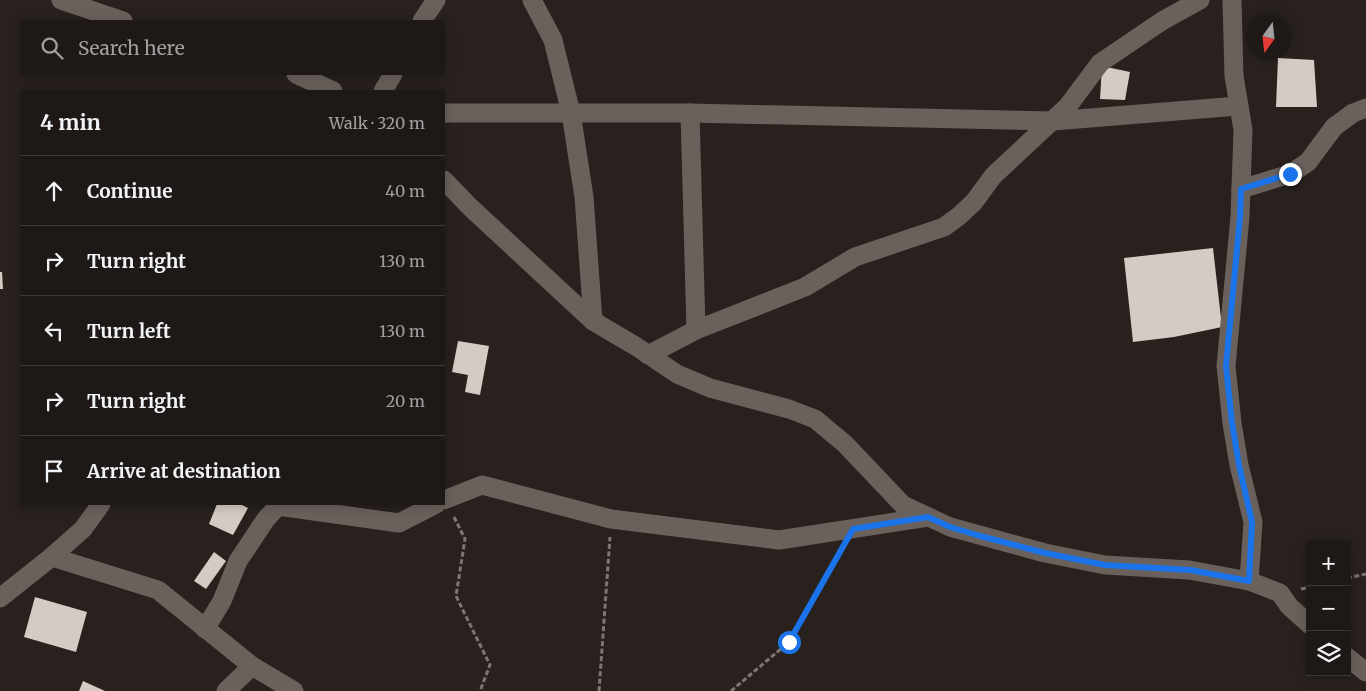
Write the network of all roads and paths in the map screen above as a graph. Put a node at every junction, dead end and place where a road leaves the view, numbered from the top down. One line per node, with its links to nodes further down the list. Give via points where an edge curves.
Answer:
1 (61, 0): 6 (street)
2 (436, 0): 7 (street)
3 (532, 0): 14 (street, via 553,40)
4 (1200, 0): 17 (street, via 1100,63)
5 (1232, 0): 12 (street)
6 (120, 20)
7 (423, 20)
8 (298, 75): 10 (street)
9 (392, 75): 11 (street)
10 (331, 90)
11 (384, 90)
12 (1238, 106): 17 (street); 19 (street, via 1242,130)
13 (1366, 108): 19 (street, via 1334,127 1308,162 1290,174)
14 (571, 113): 15 (street); 16 (street); 20 (street, via 584,197)
15 (690, 113): 17 (street); 21 (street)
16 (445, 114)
17 (1053, 121): 21 (street, via 993,176 969,207 944,227 855,257 805,286)
18 (445, 181): 20 (street)
19 (1241, 189): 33 (street, via 1226,366 1239,465 1252,522)
20 (593, 321): 22 (street)
21 (696, 330): 22 (street)
22 (648, 355): 27 (street, via 677,374 710,388 816,419 845,444 903,505)
23 (445, 499): 28 (street, via 482,485)
24 (100, 505): 30 (street, via 83,529)
25 (433, 505): 36 (street, via 399,523 278,506 238,561 222,601)
26 (443, 505): 42 (path, via 464,539 456,596 490,665)
27 (928, 517): 29 (street); 33 (street, via 980,536 1105,565 1190,570)
28 (611, 519): 29 (street, via 779,540); 43 (path)
29 (853, 529): 44 (path, via 789,642)
30 (52, 557): 34 (street); 36 (street, via 158,590)
31 (1366, 574): 32 (path)
32 (1351, 577)
33 (1249, 581): 35 (street, via 1280,593)
34 (0, 598)
35 (1306, 621)
36 (206, 629): 38 (street)
37 (1351, 660): 39 (street)
38 (252, 666): 40 (street); 41 (street)
39 (1366, 672)
40 (226, 691)
41 (294, 691)
42 (480, 691)
43 (599, 691)
44 (731, 691)

